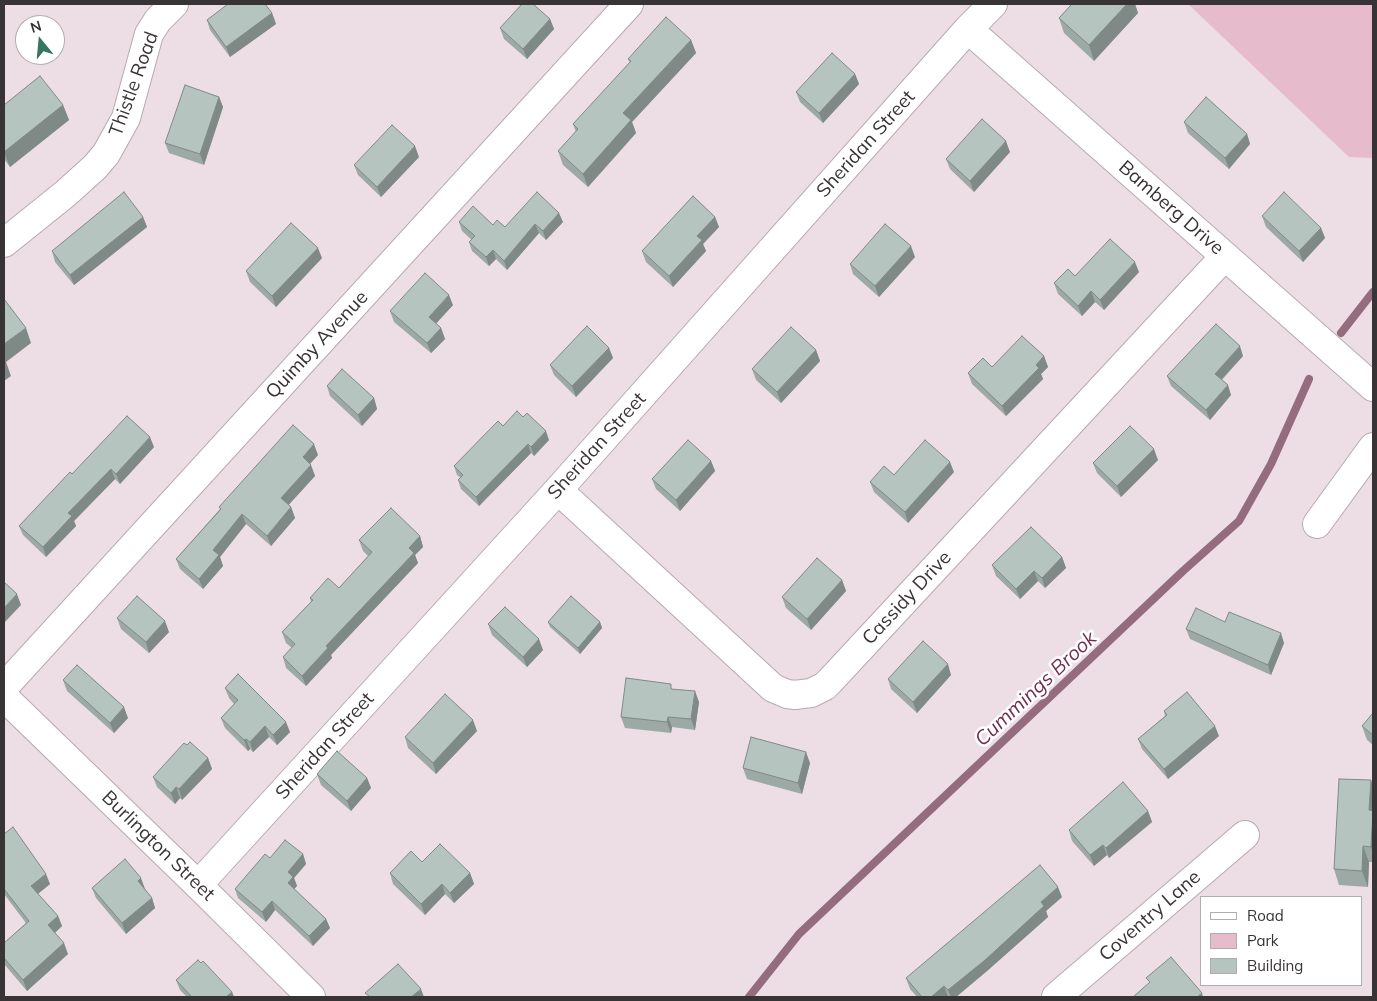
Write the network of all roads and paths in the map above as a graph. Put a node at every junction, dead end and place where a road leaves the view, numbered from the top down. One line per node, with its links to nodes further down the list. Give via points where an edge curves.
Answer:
1 (174, 4): 5 (street, Thistle Road, via 149,34 126,118 106,154 65,194)
2 (629, 4): 11 (street, Quimby Avenue)
3 (992, 4): 4 (street, Sheridan Street)
4 (968, 29): 6 (street, Bamberg Drive); 9 (street, Sheridan Street)
5 (4, 243)
6 (1225, 256): 7 (street, Bamberg Drive); 9 (street, Cassidy Drive, via 830,681 811,693 787,694 773,688)
7 (1373, 386)
8 (1373, 446): 10 (street)
9 (558, 490): 14 (street, Sheridan Street)
10 (1317, 524)
11 (4, 686)
12 (4, 697): 14 (street, Burlington Street)
13 (1245, 835): 16 (street, Coventry Lane)
14 (198, 885): 15 (street, Burlington Street)
15 (311, 997)
16 (1056, 997)

